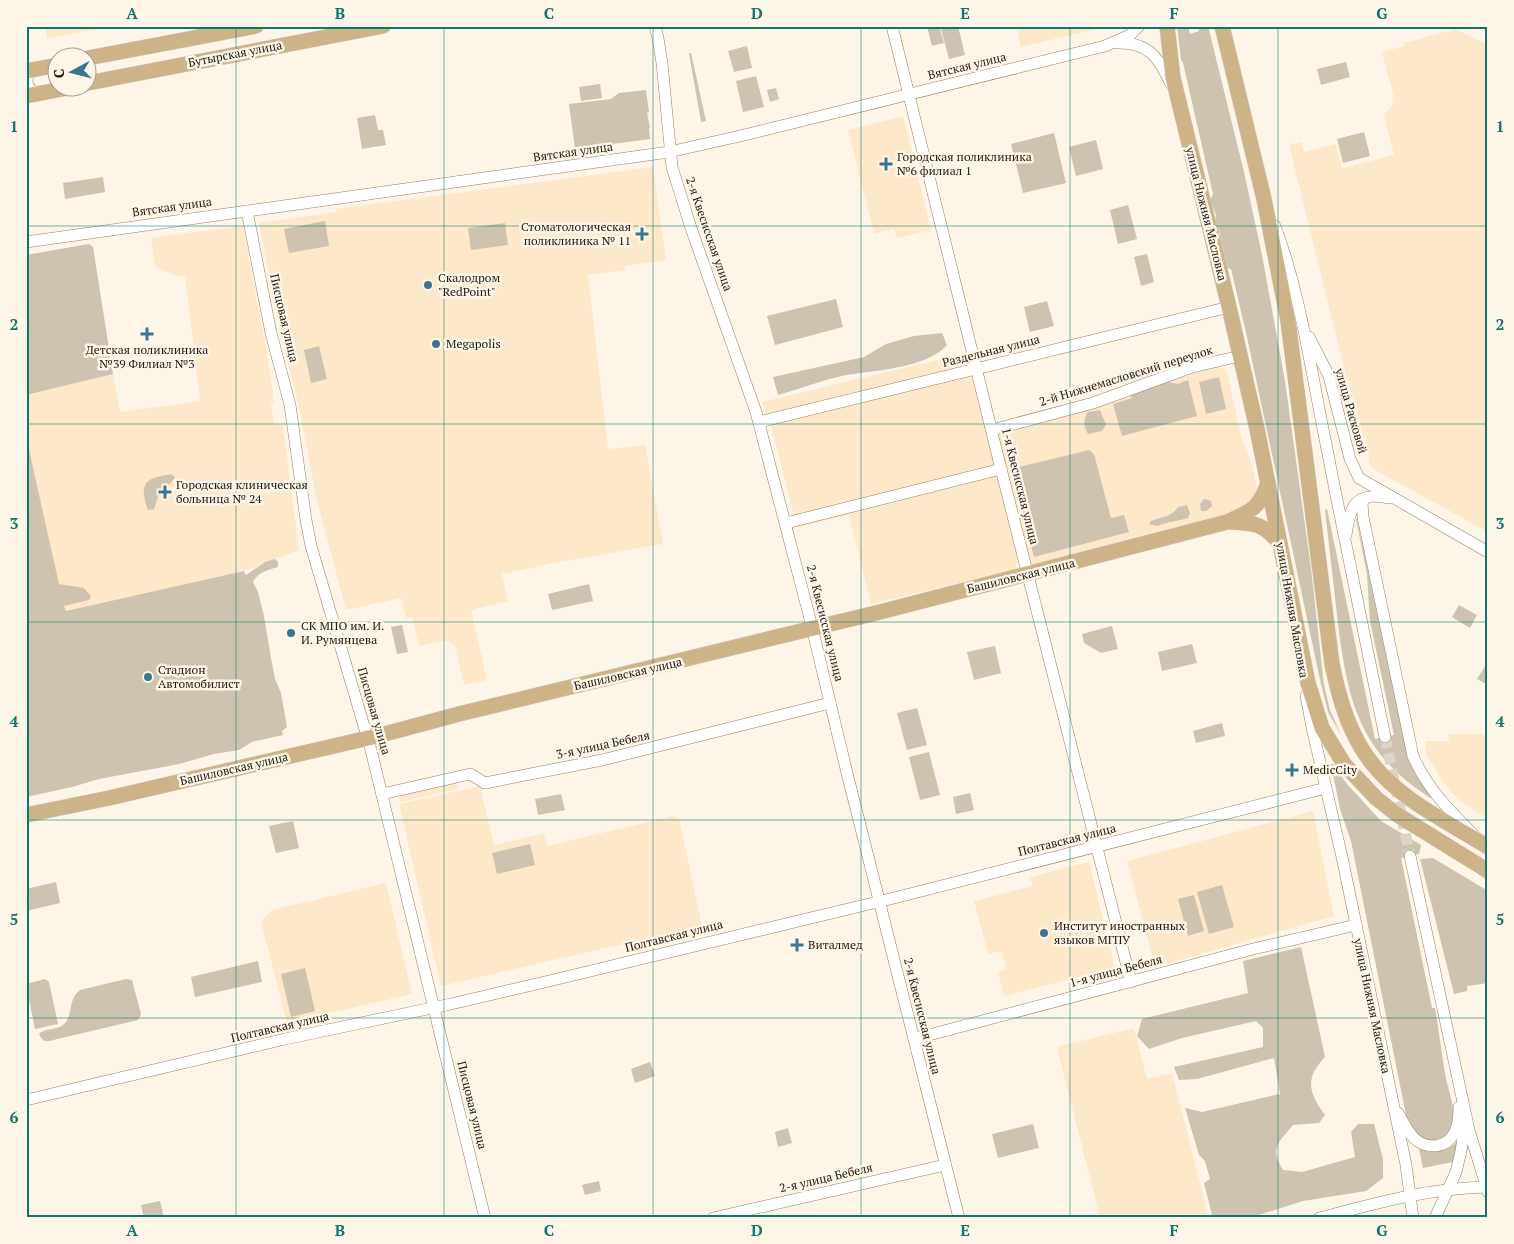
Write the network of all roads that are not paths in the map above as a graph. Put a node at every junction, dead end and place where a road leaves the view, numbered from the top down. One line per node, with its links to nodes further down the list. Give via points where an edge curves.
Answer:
1 (256, 26): 11 (main road, Бутырская улица)
2 (383, 26): 15 (main road, Бутырская улица)
3 (655, 26): 9 (street, 2-я Квесисская улица)
4 (892, 26): 18 (street, 1-я Квесисская улица)
5 (1139, 26): 10 (street, Вятская улица)
6 (1155, 26): 14 (main road)
7 (1167, 26): 14 (main road, улица Нижняя Масловка)
8 (1222, 26): 21 (main road)
9 (659, 32): 20 (street, 2-я Квесисская улица)
10 (1115, 43): 18 (street, Вятская улица); 19 (street, Вятская улица, via 1134,43 1148,50 1162,66)
11 (98, 56)
12 (48, 67): 13 (main road)
13 (31, 70): 17 (street, via 27,81)
14 (1173, 78): 19 (main road, улица Нижняя Масловка)
15 (98, 81)
16 (48, 91): 17 (main road)
17 (34, 94)
18 (909, 95): 20 (street, Вятская улица); 27 (street, 1-я Квесисская улица)
19 (1178, 99): 24 (main road, улица Нижняя Масловка)
20 (669, 152): 22 (street, Вятская улица); 28 (street, 2-я Квесисская улица, via 691,228)
21 (1264, 199): 25 (street, via 1289,268); 48 (main road, via 1288,321 1337,690 1357,740 1370,762 1388,781 1406,796)
22 (247, 211): 23 (street, Вятская улица); 43 (street, Писцовая улица, via 271,333 290,405 311,546)
23 (26, 242)
24 (1229, 307): 26 (main road, улица Нижняя Масловка); 27 (street, Раздельная улица)
25 (1304, 326): 33 (street, улица Расковой, via 1329,376 1355,471 1359,478); 36 (street)
26 (1240, 356): 29 (street, 2-й Нижнемасловский переулок, via 1192,368 1093,403); 31 (main road, улица Нижняя Масловка)
27 (977, 368): 28 (street, Раздельная улица); 29 (street, 1-я Квесисская улица)
28 (759, 422): 35 (street, 2-я Квесисская улица)
29 (992, 430): 30 (street, 1-я Квесисская улица)
30 (1001, 469): 35 (street); 39 (street, 1-я Квесисская улица)
31 (1268, 483): 34 (main road, Башиловская улица, via 1257,506); 37 (main road, улица Нижняя Масловка)
32 (1365, 498): 33 (street, via 1378,496); 36 (street, via 1351,508); 48 (street, via 1363,517 1413,756 1437,795)
33 (1400, 502): 38 (street, улица Расковой)
34 (1227, 522): 37 (main road, Башиловская улица, via 1258,525); 39 (main road, Башиловская улица)
35 (786, 523): 40 (street, 2-я Квесисская улица)
36 (1345, 543): 44 (street)
37 (1281, 546): 41 (main road, улица Нижняя Масловка)
38 (1488, 552)
39 (1028, 574): 40 (main road, Башиловская улица); 49 (street, 1-я Квесисская улица)
40 (812, 628): 42 (street, 2-я Квесисская улица); 43 (main road, Башиловская улица)
41 (1302, 654): 45 (street, улица Нижняя Масловка, via 1305,692); 51 (main road, via 1322,728 1344,764 1396,814)
42 (830, 703): 46 (street, 3-я улица Бебеля, via 602,760 485,783 470,774); 52 (street, 2-я Квесисская улица)
43 (368, 738): 46 (street, Писцовая улица); 47 (main road, Башиловская улица)
44 (1385, 738)
45 (1326, 788): 49 (street, Полтавская улица); 53 (street, улица Нижняя Масловка)
46 (382, 794): 55 (street, Писцовая улица)
47 (26, 815)
48 (1485, 845)
49 (1096, 846): 52 (street, Полтавская улица); 54 (street, 1-я Квесисская улица)
50 (1410, 856): 57 (street)
51 (1488, 871)
52 (879, 902): 55 (street, Полтавская улица); 56 (street, 2-я Квесисская улица)
53 (1356, 925): 54 (street, 1-я улица Бебеля); 59 (street, улица Нижняя Масловка)
54 (1131, 982): 56 (street, 1-я улица Бебеля)
55 (434, 1008): 58 (street, Полтавская улица, via 285,1039); 67 (street, Писцовая улица)
56 (914, 1039): 63 (street, 2-я Квесисская улица)
57 (1459, 1086): 59 (street, via 1457,1128 1450,1140 1436,1146 1424,1144 1413,1137); 60 (street)
58 (26, 1100)
59 (1393, 1103): 66 (street, улица Нижняя Масловка)
60 (1466, 1116): 61 (street); 64 (street, via 1462,1151)
61 (1469, 1130): 62 (street); 65 (street)
62 (1488, 1164)
63 (945, 1165): 68 (street, 2-я улица Бебеля); 69 (street, 2-я Квесисская улица)
64 (1448, 1188): 65 (street); 66 (street); 72 (street)
65 (1487, 1188)
66 (1411, 1194): 70 (street); 71 (street, улица Нижняя Масловка)
67 (486, 1218)
68 (713, 1218)
69 (959, 1218)
70 (1319, 1218)
71 (1413, 1218)
72 (1435, 1218)

